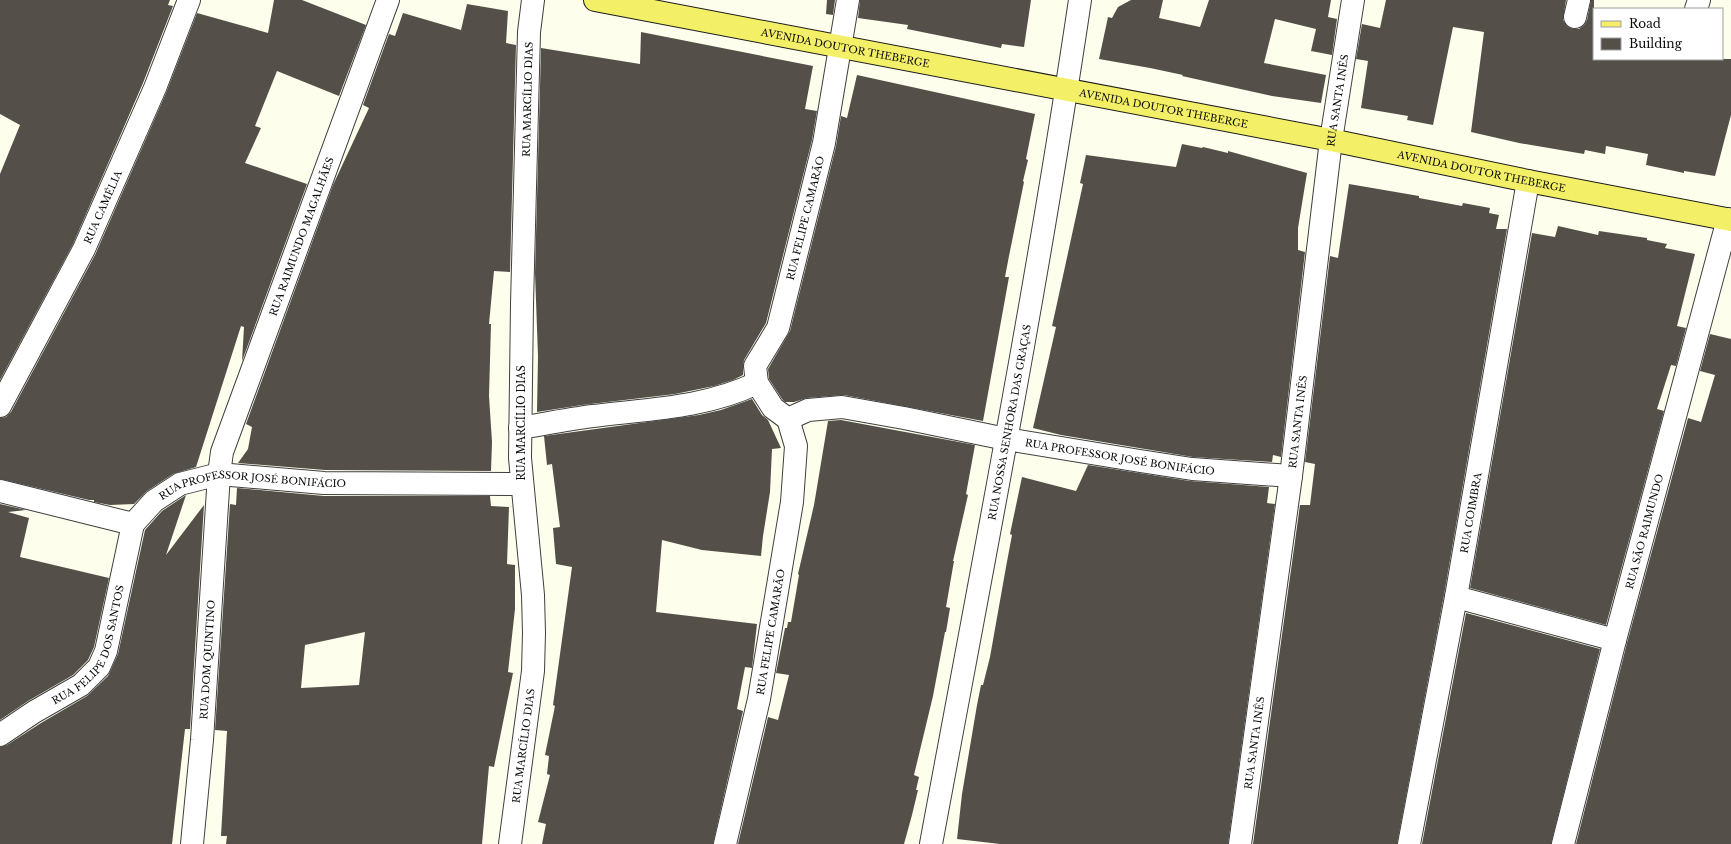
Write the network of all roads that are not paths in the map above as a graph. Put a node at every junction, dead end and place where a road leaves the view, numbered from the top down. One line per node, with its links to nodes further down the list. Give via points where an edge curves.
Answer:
1 (189, 0): 14 (street, RUA CAMÉLIA, via 155,88 84,249)
2 (388, 0): 18 (street, RUA RAIMUNDO MAGALHÃES, via 222,452)
3 (533, 0): 16 (street, RUA MARCÍLIO DIAS, via 529,47)
4 (595, 0): 8 (main road, AVENIDA DOUTOR THEBERGE)
5 (848, 0): 8 (street, RUA FELIPE CAMARÃO)
6 (1080, 0): 9 (street, RUA NOSSA SENHORA DAS GRAÇAS)
7 (1353, 0): 10 (street, RUA SANTA INÊS)
8 (840, 48): 9 (main road, AVENIDA DOUTOR THEBERGE); 13 (street, RUA FELIPE CAMARÃO, via 824,143 778,328 755,366)
9 (1067, 90): 10 (main road, AVENIDA DOUTOR THEBERGE); 17 (street, RUA NOSSA SENHORA DAS GRAÇAS)
10 (1331, 140): 11 (main road, AVENIDA DOUTOR THEBERGE); 19 (street, RUA SANTA INÊS)
11 (1528, 181): 12 (main road, AVENIDA DOUTOR THEBERGE); 23 (street, RUA COIMBRA)
12 (1729, 219): 24 (street, RUA SÃO RAIMUNDO)
13 (757, 383): 15 (street, via 773,408); 16 (street, via 738,392 693,404)
14 (0, 406)
15 (788, 419): 17 (street, RUA PROFESSOR JOSÉ BONIFÁCIO, via 808,410 842,407); 28 (street, RUA FELIPE CAMARÃO, via 796,446 792,502 759,699)
16 (520, 428): 20 (street, RUA MARCÍLIO DIAS)
17 (1006, 439): 19 (street, RUA PROFESSOR JOSÉ BONIFÁCIO, via 1192,469); 29 (street, RUA NOSSA SENHORA DAS GRAÇAS)
18 (219, 474): 20 (street, RUA PROFESSOR JOSÉ BONIFÁCIO, via 324,483); 22 (street, RUA PROFESSOR JOSÉ BONIFÁCIO, via 180,484 154,501); 26 (street, RUA DOM QUINTINO, via 202,740)
19 (1291, 476): 30 (street, RUA SANTA INÊS)
20 (522, 484): 27 (street, RUA MARCÍLIO DIAS, via 533,595 533,671)
21 (0, 491): 22 (street)
22 (133, 524): 25 (street, RUA FELIPE DOS SANTOS, via 106,651 99,667 81,685)
23 (1456, 597): 24 (street); 31 (street, RUA COIMBRA)
24 (1615, 640): 32 (street, RUA SÃO RAIMUNDO)
25 (0, 735)
26 (192, 844)
27 (510, 844)
28 (725, 844)
29 (931, 844)
30 (1240, 844)
31 (1409, 844)
32 (1563, 844)

